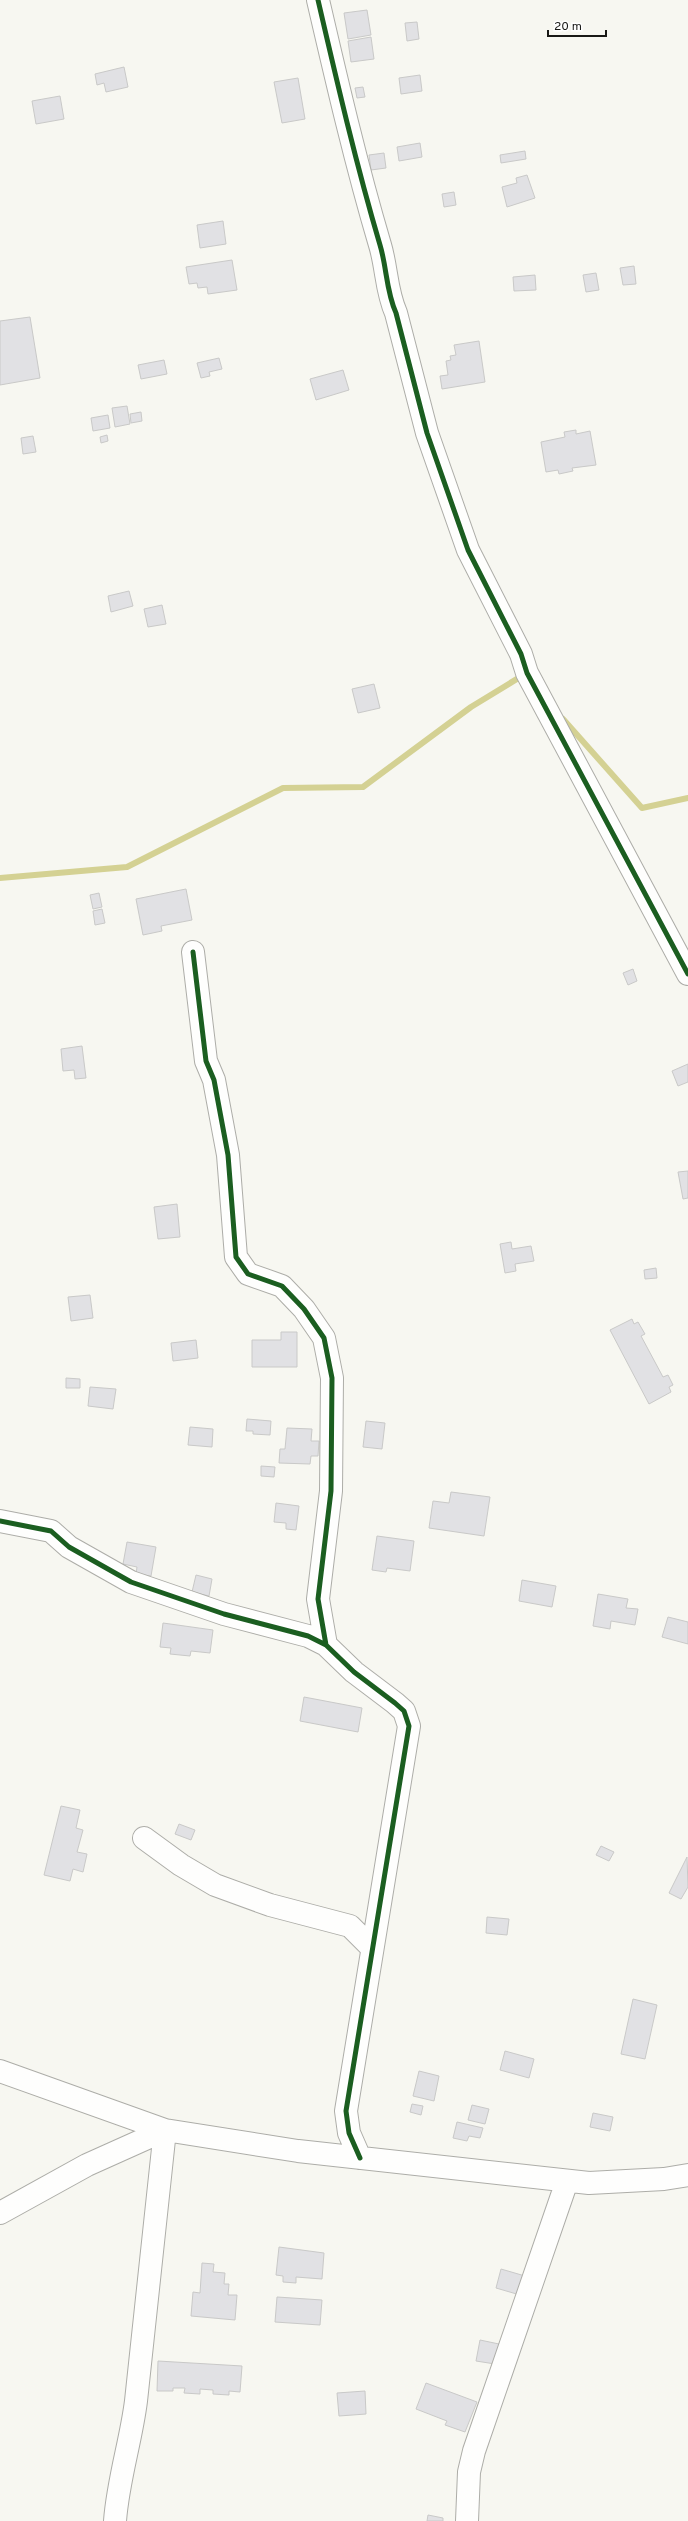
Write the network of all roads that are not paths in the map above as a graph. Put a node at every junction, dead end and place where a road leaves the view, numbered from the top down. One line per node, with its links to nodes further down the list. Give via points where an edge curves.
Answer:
1 (318, 0): 3 (street, via 344,114 380,247 388,295 396,313 427,433 468,550 521,654 530,679)
2 (193, 952): 5 (street, via 206,1061 214,1080 228,1155 236,1256 248,1274 282,1286 304,1309 324,1338 332,1378 331,1491 318,1599)
3 (688, 974)
4 (0, 1521): 5 (street, via 51,1531 69,1547 131,1582 224,1614 308,1636)
5 (326, 1645): 7 (street, via 354,1672 404,1711 409,1726)
6 (144, 1838): 7 (street, via 181,1865 215,1885 270,1905 350,1926)
7 (372, 1948): 10 (street, via 346,2111 349,2133)
8 (0, 2071): 9 (street)
9 (165, 2130): 10 (street, via 298,2152); 13 (street, via 87,2165); 14 (street, via 132,2433 123,2468)
10 (360, 2158): 12 (street)
11 (688, 2175): 12 (street, via 656,2180 589,2183)
12 (566, 2181): 15 (street, via 474,2451 469,2472)
13 (0, 2213)
14 (115, 2521)
15 (467, 2521)

